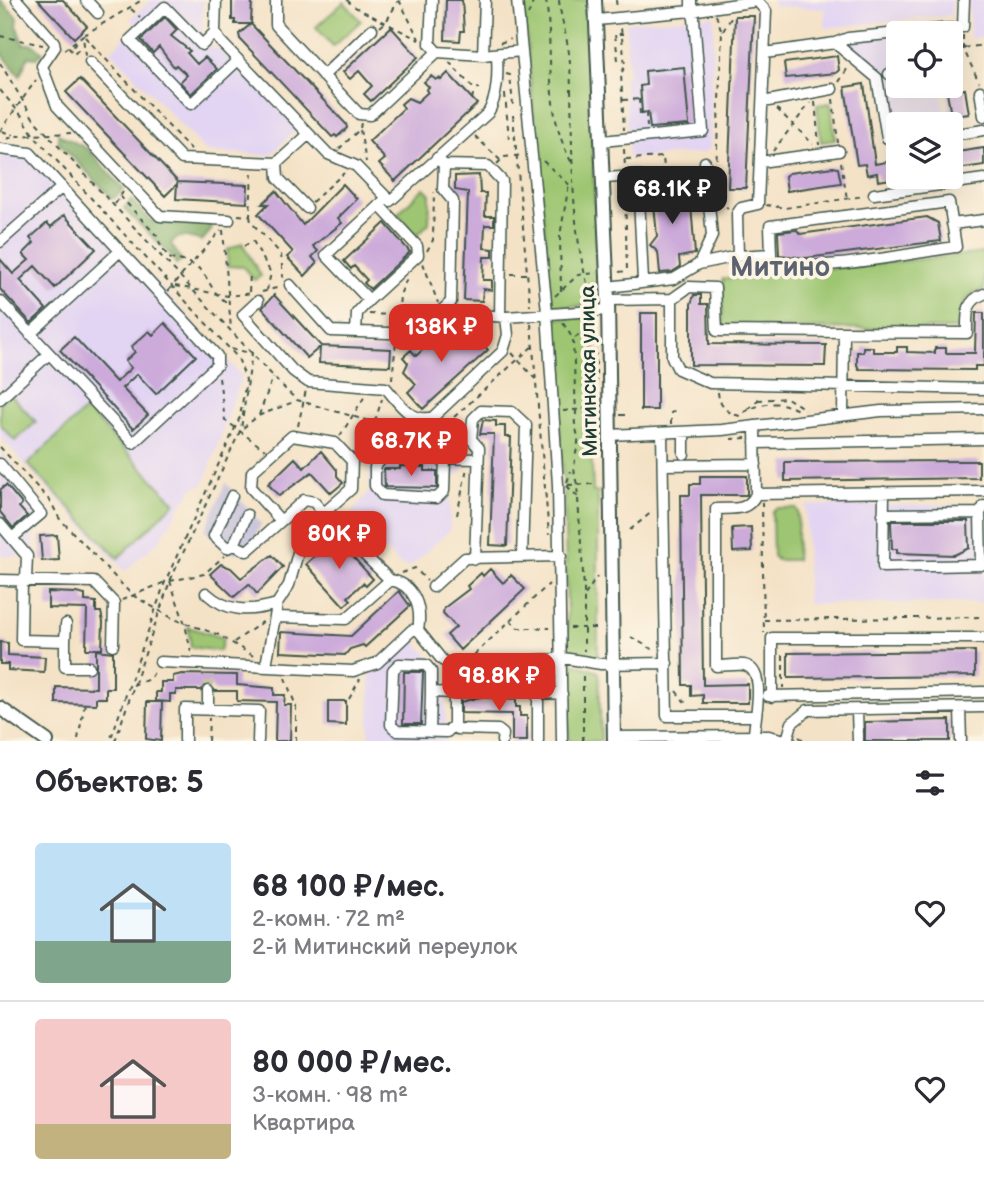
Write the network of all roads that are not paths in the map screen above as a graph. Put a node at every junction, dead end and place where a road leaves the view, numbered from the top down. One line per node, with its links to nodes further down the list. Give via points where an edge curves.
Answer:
1 (17, 0): 49 (street, via 54,42 57,51 44,61 42,71 57,106 83,134 160,216)
2 (86, 0): 12 (street)
3 (216, 0): 16 (street)
4 (276, 0): 26 (street, via 276,25)
5 (432, 0): 21 (street, via 430,44)
6 (485, 0): 19 (street)
7 (517, 0): 20 (street)
8 (595, 0): 13 (main road, Митинская улица)
9 (964, 0): 14 (street)
10 (757, 1): 11 (street, via 713,8); 22 (street, via 766,11)
11 (691, 6): 13 (street); 35 (street, via 703,131)
12 (98, 13)
13 (597, 20): 35 (main road, Митинская улица)
14 (963, 27)
15 (372, 29): 26 (street)
16 (215, 33): 24 (street); 24 (street, via 202,46 165,7 130,40 191,104)
17 (886, 34): 18 (street)
18 (835, 43): 22 (street); 32 (street, via 877,78)
19 (483, 50): 21 (street); 23 (street)
20 (522, 51): 23 (street); 64 (street)
21 (439, 53): 26 (street, via 370,115 362,114)
22 (765, 53): 29 (street)
23 (497, 54): 38 (street, via 493,104)
24 (238, 60): 34 (street)
25 (90, 62): 41 (street, via 182,159)
26 (323, 76)
27 (832, 89): 29 (street)
28 (980, 91): 30 (street)
29 (766, 101): 40 (street)
30 (984, 117)
31 (984, 130): 33 (street)
32 (886, 132)
33 (963, 133)
34 (309, 134): 41 (street); 46 (street, via 328,154 359,169)
35 (602, 141): 42 (main road, Митинская улица)
36 (0, 149): 44 (street, via 30,153)
37 (839, 152): 40 (street)
38 (440, 162): 46 (street); 65 (street, via 443,189 453,201 451,302); 66 (street, via 488,166 502,181)
39 (705, 162): 55 (street, via 712,236)
40 (762, 162): 54 (street, via 758,204 741,208 737,215)
41 (277, 163): 47 (street, via 278,178)
42 (604, 178): 56 (street, via 638,176); 60 (main road, Митинская улица)
43 (984, 179): 45 (street)
44 (62, 187): 51 (street); 53 (street)
45 (874, 194)
46 (383, 202): 62 (street, via 417,246 418,255); 62 (street, via 326,255)
47 (307, 208)
48 (984, 220): 50 (street)
49 (226, 224)
50 (952, 224): 52 (street, via 956,247 783,267 771,261); 52 (street, via 949,202 770,226)
51 (0, 242)
52 (774, 249): 54 (street)
53 (120, 251): 69 (street); 70 (street, via 218,356 217,365 134,443)
54 (738, 256): 55 (street)
55 (699, 264): 56 (street, via 674,279)
56 (643, 281): 60 (street)
57 (290, 285): 67 (street, via 331,331)
58 (984, 294): 68 (street, via 973,299 967,309 967,333)
59 (256, 297): 66 (street, via 243,315 308,382 371,387 389,383 414,417 425,420 503,351 508,335)
60 (608, 299): 61 (street); 64 (street); 79 (main road, Митинская улица)
61 (672, 299): 68 (street, via 689,288 715,288 717,331); 71 (street, via 672,357 678,369 696,379 717,384)
62 (369, 300): 67 (street, via 357,313)
63 (0, 302): 69 (street)
64 (547, 312): 66 (street); 100 (street)
65 (440, 313): 66 (street); 67 (street, via 416,334)
66 (503, 317)
67 (356, 332)
68 (844, 333): 71 (street)
69 (30, 334): 70 (street)
70 (49, 354): 73 (street)
71 (844, 384): 72 (street); 75 (street)
72 (984, 390)
73 (0, 399)
74 (984, 409): 75 (street)
75 (843, 414): 76 (street)
76 (755, 426): 78 (street); 81 (street)
77 (662, 433): 78 (street); 79 (street); 87 (street)
78 (684, 433): 82 (street)
79 (609, 435): 118 (main road, Митинская улица)
80 (984, 439): 81 (street)
81 (755, 443): 86 (street)
82 (684, 454)
83 (445, 459): 83 (street, via 383,457 375,467 375,486 382,495 437,498 444,491); 84 (street)
84 (473, 459): 101 (street, via 479,448 471,439 472,418 481,411 512,412 526,425); 102 (street)
85 (0, 464): 98 (street, via 41,514)
86 (755, 464): 87 (street); 90 (street)
87 (663, 465): 115 (street)
88 (984, 491): 89 (street)
89 (884, 492): 90 (street); 93 (street)
90 (759, 494): 127 (street, via 745,508 716,509 716,666 745,665 754,670)
91 (232, 496): 99 (street, via 214,537 227,548)
92 (982, 510): 93 (street); 93 (street, via 981,565 883,567)
93 (883, 514)
94 (247, 515): 99 (street)
95 (327, 517): 96 (street, via 314,502 303,500); 96 (street, via 351,489 352,461 335,443 292,436 252,472 251,488); 103 (street); 108 (street, via 299,549)
96 (281, 521): 99 (street, via 247,551)
97 (0, 524): 98 (street)
98 (12, 538): 105 (street, via 27,556)
99 (234, 545)
100 (556, 556): 101 (street); 114 (street)
101 (522, 557): 102 (street)
102 (475, 559): 106 (street, via 465,558)
103 (395, 577): 108 (street, via 346,619); 110 (street, via 416,598 421,616)
104 (0, 580): 105 (street)
105 (24, 580): 112 (street, via 21,640); 113 (street, via 94,582 114,603)
106 (433, 587)
107 (206, 593): 108 (street, via 221,607)
108 (276, 612): 117 (street)
109 (66, 624): 112 (street)
110 (418, 630): 117 (street, via 366,669); 120 (street)
111 (984, 638): 128 (street, via 772,638)
112 (65, 641): 119 (street, via 65,667)
113 (113, 645)
114 (562, 658): 118 (street); 120 (street); 126 (street)
115 (667, 661): 118 (street); 134 (street, via 667,716)
116 (160, 662): 117 (street, via 209,669)
117 (266, 665)
118 (612, 665): 140 (main road, Митинская улица)
119 (89, 667)
120 (454, 672): 124 (street); 125 (street, via 479,688)
121 (208, 691): 132 (street)
122 (431, 692): 124 (street); 136 (street); 136 (street, via 431,671 426,665 399,664 393,670 391,725 397,731)
123 (984, 692): 128 (street)
124 (454, 693): 135 (street)
125 (538, 694): 126 (street); 146 (street)
126 (562, 694): 147 (street)
127 (758, 696): 128 (street); 134 (street)
128 (772, 696)
129 (0, 708): 142 (main road)
130 (984, 708): 131 (street)
131 (960, 709): 133 (street); 149 (street)
132 (208, 710): 143 (street, via 185,709); 144 (street, via 259,711)
133 (857, 711): 141 (street, via 808,710 792,723); 148 (street)
134 (754, 716): 137 (street)
135 (454, 725): 136 (street, via 447,732); 145 (street, via 457,729 498,730)
136 (430, 732)
137 (754, 736): 138 (street); 139 (street)
138 (674, 738): 140 (street)
139 (769, 738): 141 (street)
140 (613, 739)
141 (788, 740)
142 (47, 741)
143 (185, 741)
144 (258, 741)
145 (502, 741)
146 (538, 741)
147 (562, 741)
148 (858, 741)
149 (961, 741)

